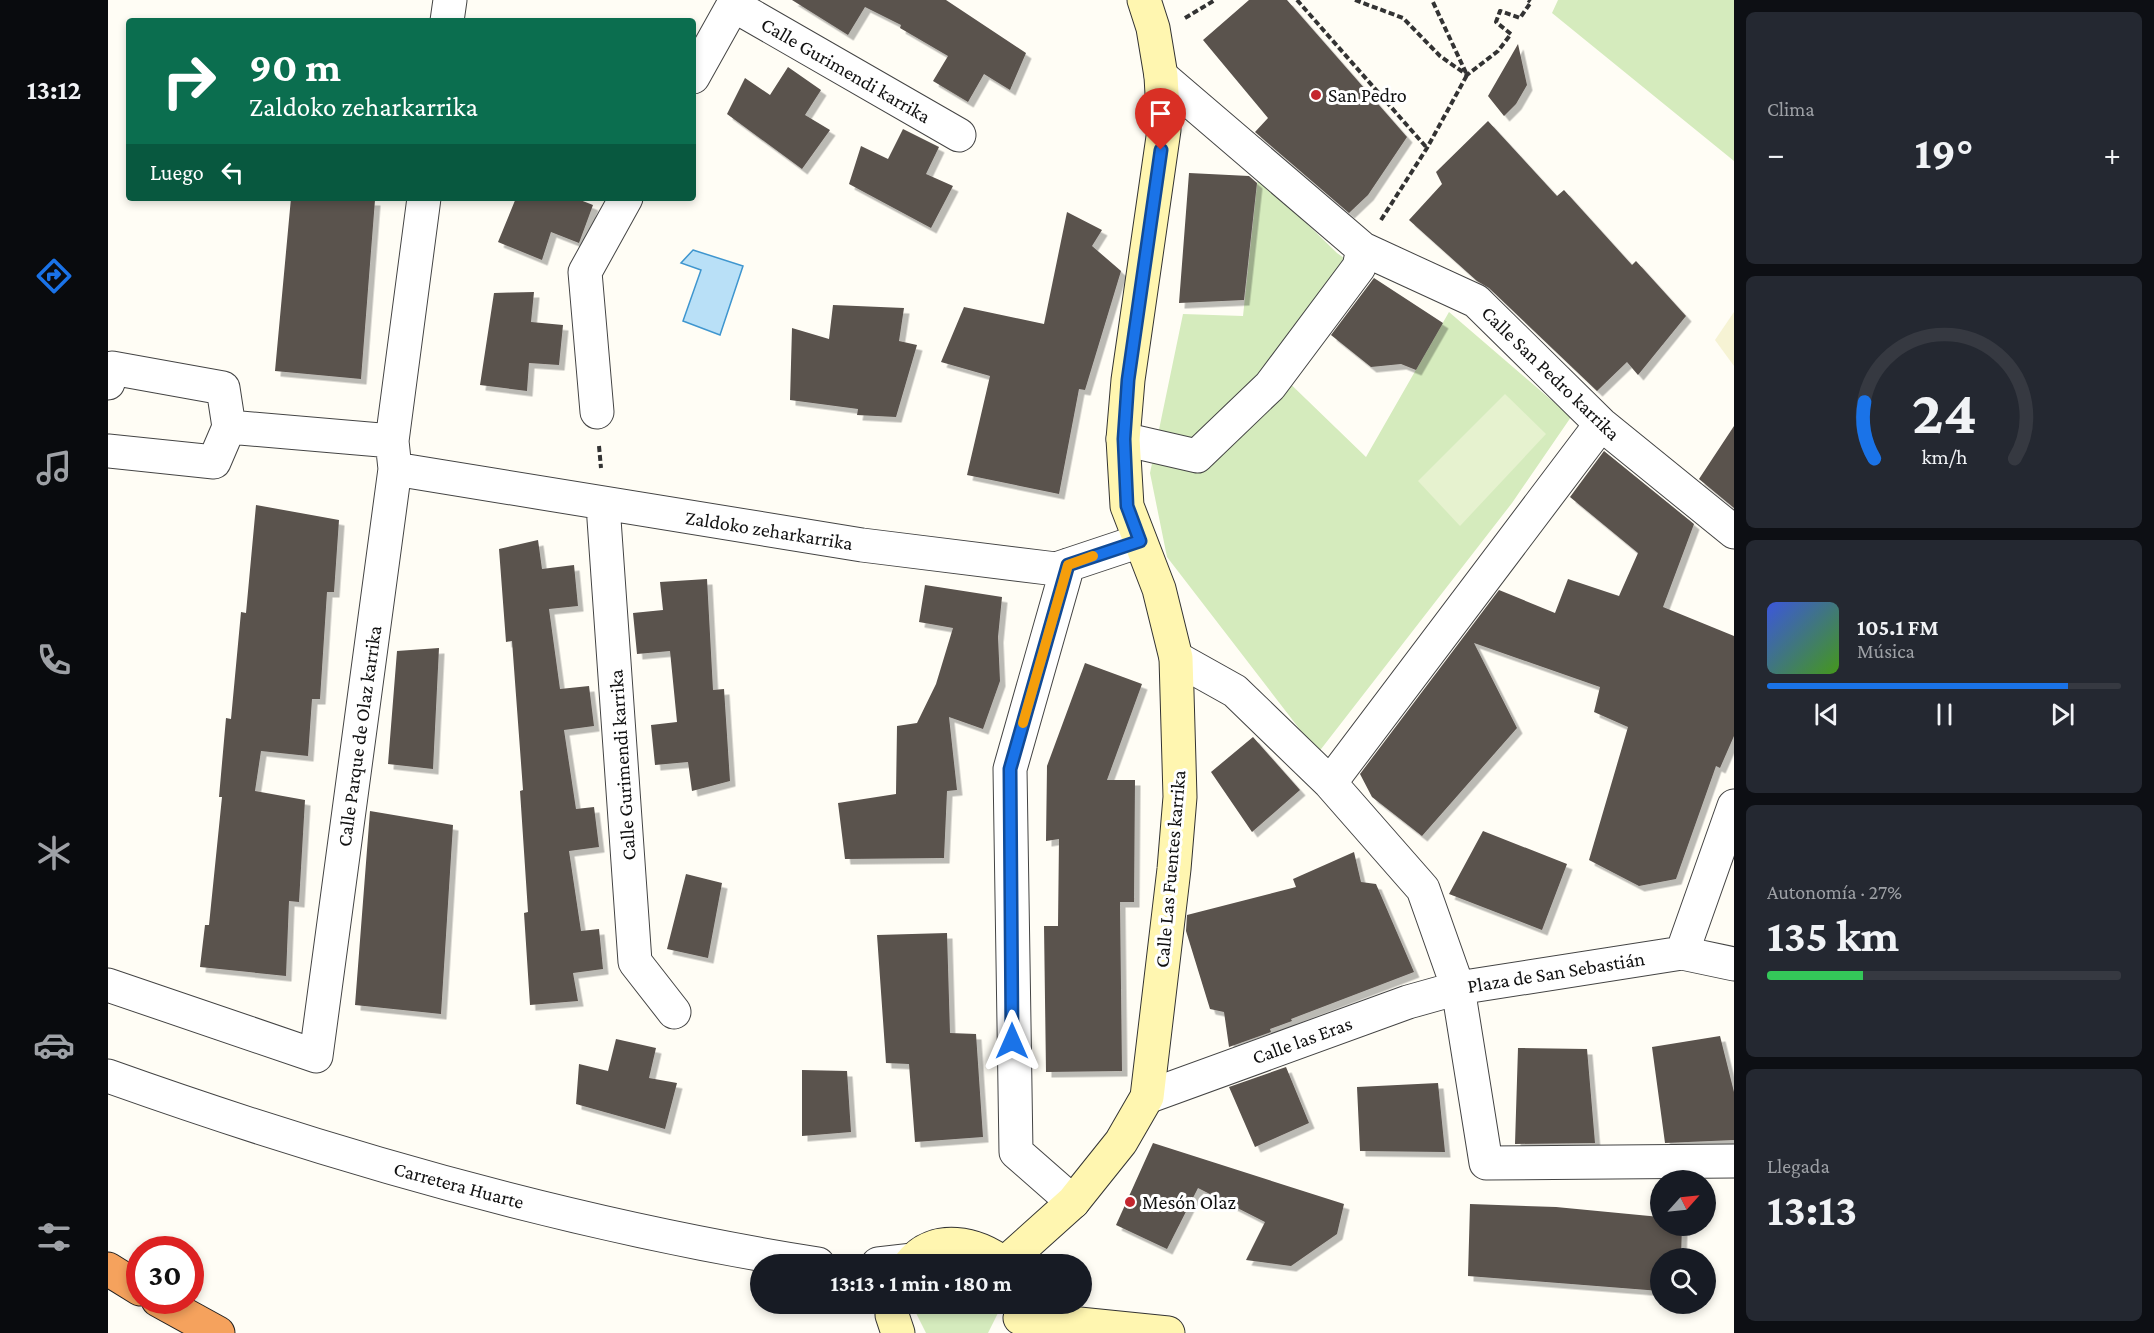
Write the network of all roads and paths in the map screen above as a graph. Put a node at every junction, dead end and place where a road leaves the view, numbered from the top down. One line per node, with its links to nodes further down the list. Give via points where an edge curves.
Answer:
1 (450, 0): 8 (street)
2 (1144, 0): 11 (street, Calle Las Fuentes karrika)
3 (1298, 0): 13 (path)
4 (1355, 0): 10 (path, via 1403,18 1440,56)
5 (1432, 0): 10 (path)
6 (1528, 0): 10 (path, via 1531,2 1520,18 1500,11 1496,22 1511,34 1498,51)
7 (734, 3): 9 (street, Calle Gurimendi karrika); 12 (street, Calle Gurimendi karrika)
8 (447, 18)
9 (696, 72)
10 (1467, 75): 13 (path)
11 (1161, 76): 16 (street, Calle San Pedro karrika); 21 (street, Calle Las Fuentes karrika, via 1164,130 1128,380)
12 (959, 135)
13 (1427, 148): 16 (path)
14 (424, 201): 23 (street, Calle Parque de Olaz karrika)
15 (624, 201): 18 (street, via 585,272)
16 (1363, 249): 19 (street, Calle San Pedro karrika, via 1476,301); 21 (street, via 1359,267 1270,386 1197,456)
17 (108, 383): 20 (street, via 112,368 223,388)
18 (597, 412): 24 (path)
19 (1600, 424): 25 (street, Calle San Pedro karrika); 29 (street)
20 (230, 427): 22 (street, via 214,462); 23 (street, Zaldoko zeharkarrika)
21 (1124, 439): 26 (street, Calle Las Fuentes karrika, via 1127,506)
22 (108, 451)
23 (393, 455): 24 (street, Zaldoko zeharkarrika); 33 (street, Calle Parque de Olaz karrika, via 316,1056)
24 (603, 505): 27 (street, Zaldoko zeharkarrika, via 862,545 1056,569); 35 (street, Calle Gurimendi karrika, via 636,962)
25 (1734, 532)
26 (1140, 541): 27 (street, Zaldoko zeharkarrika); 28 (street, Calle Las Fuentes karrika, via 1159,590)
27 (1068, 565): 39 (street, via 1010,769 1016,1152)
28 (1176, 658): 29 (street, Plaza de San Sebastián, via 1235,692); 37 (street, Calle Las Fuentes karrika, via 1180,797)
29 (1330, 783): 34 (street, Plaza de San Sebastián, via 1423,889)
30 (1734, 806): 31 (street)
31 (1682, 953): 32 (street); 34 (street, Plaza de San Sebastián)
32 (1734, 964)
33 (108, 985)
34 (1458, 988): 37 (street, Calle las Eras, via 1408,1002); 38 (street, via 1486,1163)
35 (674, 1012)
36 (108, 1076): 40 (street, Carretera Huarte, via 243,1124 506,1200)
37 (1147, 1097): 39 (street, Calle Las Fuentes karrika, via 1121,1142)
38 (1734, 1161)
39 (1073, 1202): 43 (street, Calle Las Fuentes karrika)
40 (758, 1254)
41 (923, 1254): 42 (street, via 949,1244 970,1245)
42 (991, 1254)
43 (1015, 1254)
44 (108, 1269): 45 (highway)
45 (126, 1280)
46 (183, 1314): 48 (highway)
47 (1018, 1318): 49 (street)
48 (218, 1333)
49 (1168, 1333)

